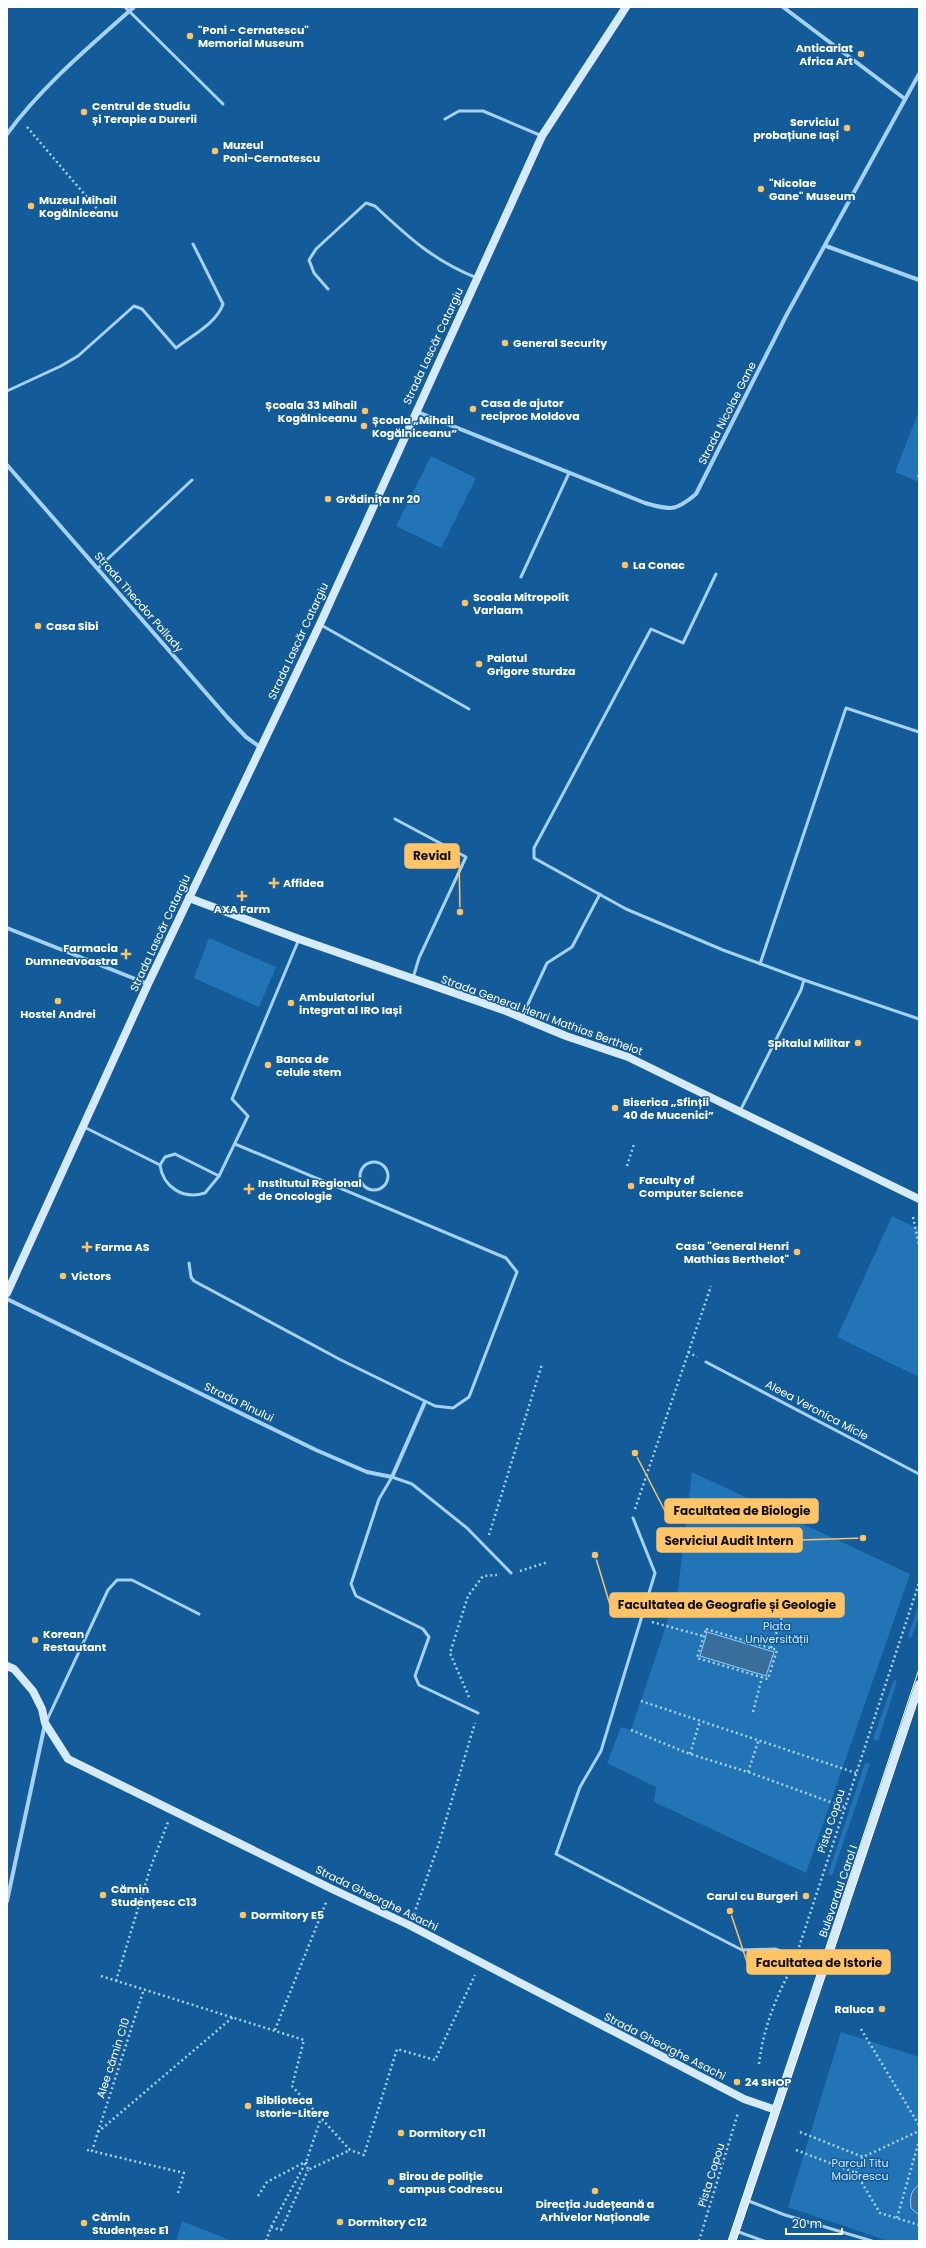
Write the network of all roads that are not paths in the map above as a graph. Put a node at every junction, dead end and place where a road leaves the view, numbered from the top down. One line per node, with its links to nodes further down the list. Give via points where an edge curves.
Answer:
1 (125, 7): 5 (lane)
2 (134, 7): 5 (street)
3 (626, 7): 11 (street, Strada Lascăr Catargiu)
4 (783, 7): 7 (street)
5 (128, 12): 8 (lane); 10 (street, via 49,85)
6 (919, 74): 7 (street, Strada Nicolae Gane)
7 (905, 99): 13 (street, Strada Nicolae Gane)
8 (223, 104)
9 (445, 120): 11 (lane, via 459,111 483,111)
10 (7, 134)
11 (542, 136): 14 (street, Strada Lascăr Catargiu)
12 (193, 244): 17 (lane, via 223,304 220,313 213,319 176,348 142,310 134,306 78,356)
13 (826, 246): 15 (street); 20 (street, Strada Nicolae Gane, via 787,314 696,494 683,505 667,509)
14 (477, 278): 16 (lane, via 459,271 423,250 375,206 366,203 316,249 309,260 314,273); 18 (street, Strada Lascăr Catargiu)
15 (919, 280)
16 (328, 289)
17 (7, 391)
18 (415, 411): 20 (street, Strada Nicolae Gane); 25 (street, Strada Lascăr Catargiu)
19 (7, 465): 22 (street, Strada Theodor Pallady)
20 (569, 473): 24 (lane)
21 (192, 480): 22 (lane)
22 (98, 568): 28 (street, Strada Theodor Pallady, via 227,717 246,737)
23 (716, 574): 30 (lane, via 683,644 651,629 534,848 534,858)
24 (520, 577)
25 (320, 624): 26 (lane); 28 (street, Strada Lascăr Catargiu)
26 (469, 709)
27 (919, 732): 34 (lane, via 846,708)
28 (260, 747): 31 (street, Strada Lascăr Catargiu)
29 (395, 818): 35 (lane, via 466,857 419,958)
30 (600, 894): 34 (lane, via 668,928); 38 (lane, via 572,947 547,963)
31 (189, 898): 33 (street, Strada General Henri Mathias Berthelot); 37 (street, Strada Lascăr Catargiu)
32 (7, 928): 37 (street)
33 (299, 939): 35 (street, Strada General Henri Mathias Berthelot); 42 (lane, via 232,1099 248,1116)
34 (760, 964): 36 (lane)
35 (413, 980): 38 (street, Strada General Henri Mathias Berthelot)
36 (804, 980): 39 (lane); 40 (lane)
37 (148, 984): 41 (street, Strada Lascăr Catargiu)
38 (522, 1018): 40 (street, Strada General Henri Mathias Berthelot, via 628,1057)
39 (919, 1019)
40 (740, 1112): 47 (street, Strada General Henri Mathias Berthelot)
41 (83, 1126): 43 (lane); 49 (street, Strada Lascăr Catargiu)
42 (235, 1144): 44 (lane); 46 (lane)
43 (160, 1165): 44 (lane, via 165,1157 175,1154); 44 (lane, via 161,1175 167,1185 186,1194 205,1193)
44 (219, 1176)
45 (365, 1186): 45 (lane, via 369,1189 378,1189 385,1184 388,1175 385,1167 372,1162 364,1166 360,1174); 46 (lane)
46 (360, 1195): 52 (lane, via 506,1258 518,1272 469,1397 453,1408)
47 (919, 1199)
48 (189, 1263): 52 (lane, via 190,1277 194,1281)
49 (7, 1293)
50 (7, 1299): 54 (street, Strada Pinului, via 316,1450 367,1472)
51 (706, 1362): 53 (lane, Aleea Veronica Micle)
52 (425, 1402): 54 (street)
53 (919, 1474)
54 (392, 1477): 56 (lane, via 412,1484 467,1528); 60 (lane, via 379,1499 351,1584 356,1596 423,1629 429,1637 415,1676 419,1685)
55 (633, 1518): 64 (lane, via 655,1573 601,1751 580,1787 556,1854 742,1950 775,1949)
56 (511, 1573)
57 (199, 1614): 61 (lane, via 132,1580 117,1580 108,1590)
58 (7, 1666): 61 (street, Strada Gheorghe Asachi, via 14,1669 33,1691)
59 (919, 1684): 64 (street, Bulevardul Carol I)
60 (478, 1713)
61 (46, 1723): 62 (street); 65 (street, Strada Gheorghe Asachi, via 68,1759 409,1925 744,2099)
62 (9, 1881): 63 (street)
63 (7, 1901)
64 (824, 1966): 65 (street, Bulevardul Carol I)
65 (776, 2110): 66 (street, Bulevardul Carol I)
66 (746, 2200): 67 (street, Bulevardul Carol I); 70 (lane, via 785,2215)
67 (735, 2231): 68 (street, Bulevardul Carol I); 69 (lane)
68 (732, 2241)
69 (764, 2241)
70 (872, 2241)

